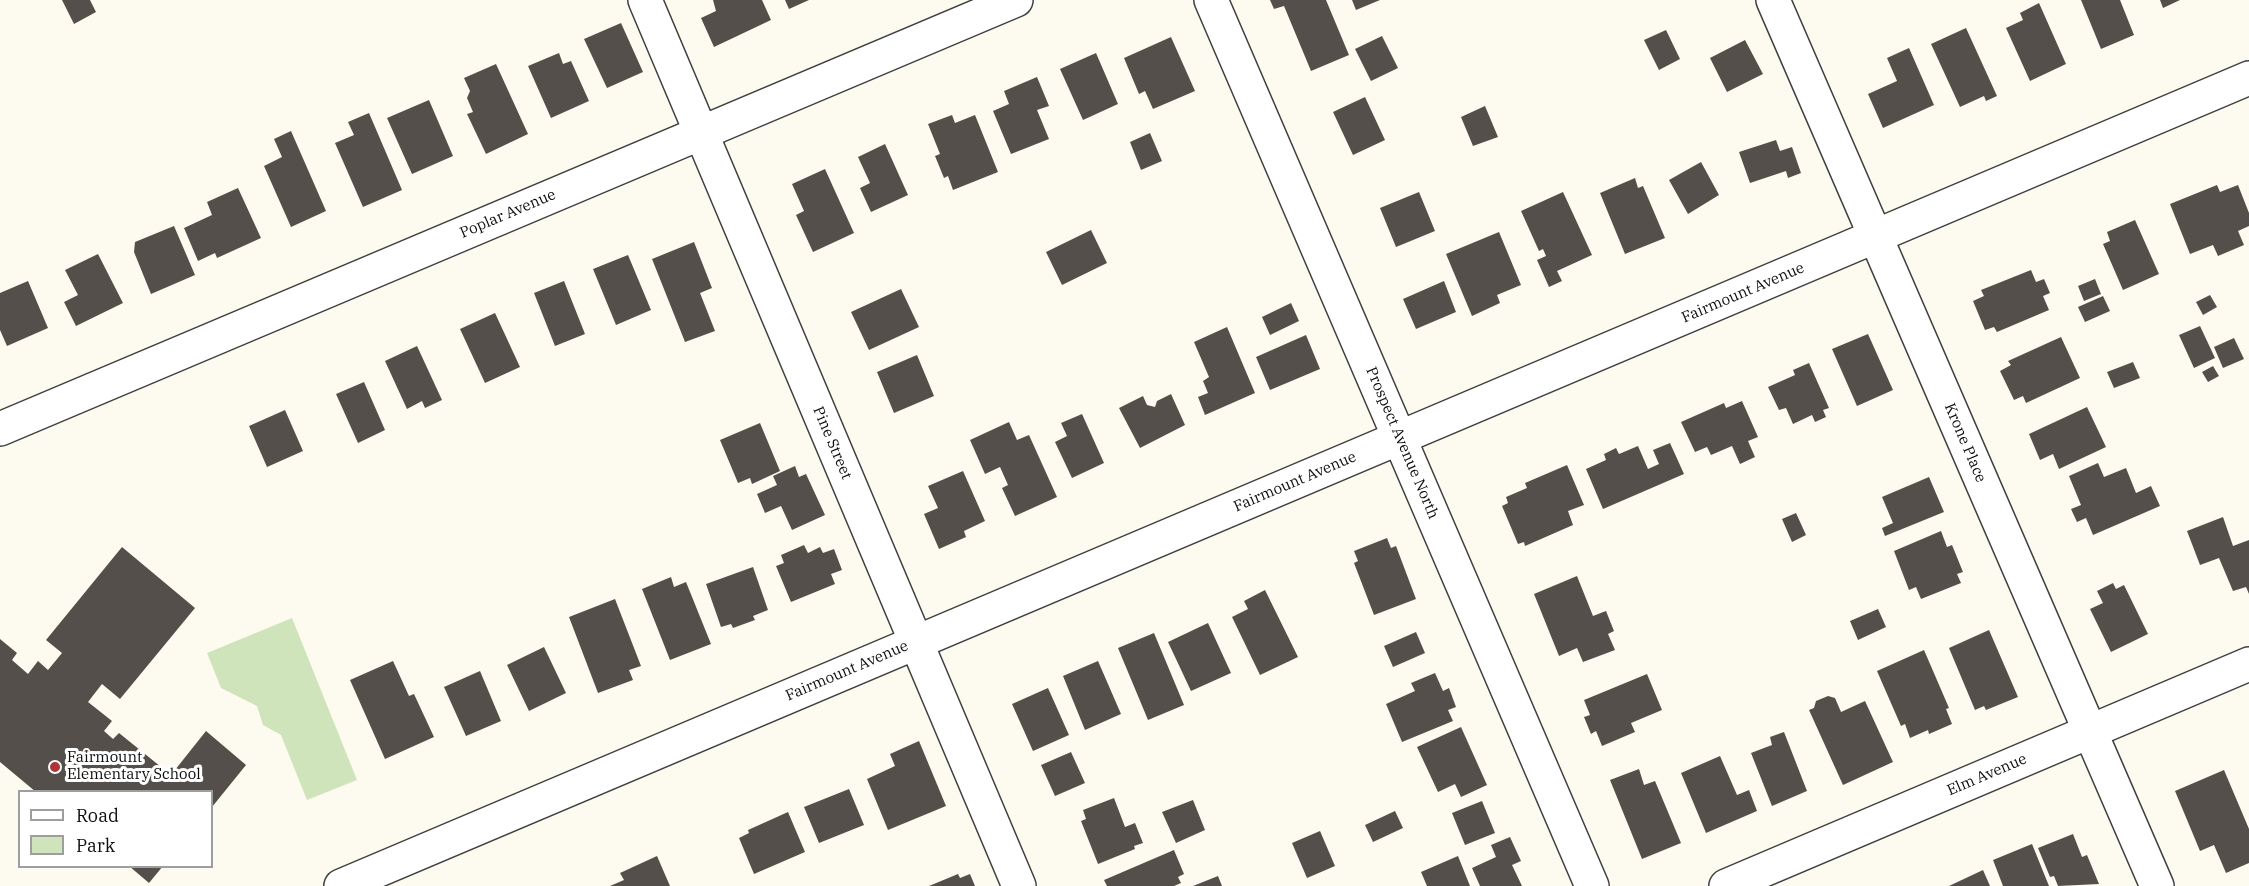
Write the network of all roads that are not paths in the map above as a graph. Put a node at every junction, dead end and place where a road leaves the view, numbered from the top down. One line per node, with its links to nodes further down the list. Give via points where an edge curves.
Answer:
1 (645, 0): 6 (street, Pine Street)
2 (1016, 0): 6 (street, Poplar Avenue)
3 (1211, 0): 9 (street, Prospect Avenue North)
4 (1773, 0): 7 (street, Krone Place)
5 (2249, 78): 7 (street, Fairmount Avenue)
6 (701, 133): 8 (street, Poplar Avenue); 10 (street, Pine Street)
7 (1875, 237): 9 (street, Fairmount Avenue); 12 (street, Krone Place)
8 (0, 429)
9 (1399, 438): 10 (street, Fairmount Avenue); 15 (street, Prospect Avenue North)
10 (916, 642): 13 (street, Fairmount Avenue); 14 (street, Pine Street)
11 (2249, 664): 12 (street, Elm Avenue)
12 (2090, 732): 16 (street, Elm Avenue); 17 (street, Krone Place)
13 (341, 886)
14 (1019, 886)
15 (1592, 886)
16 (1726, 886)
17 (2157, 886)

